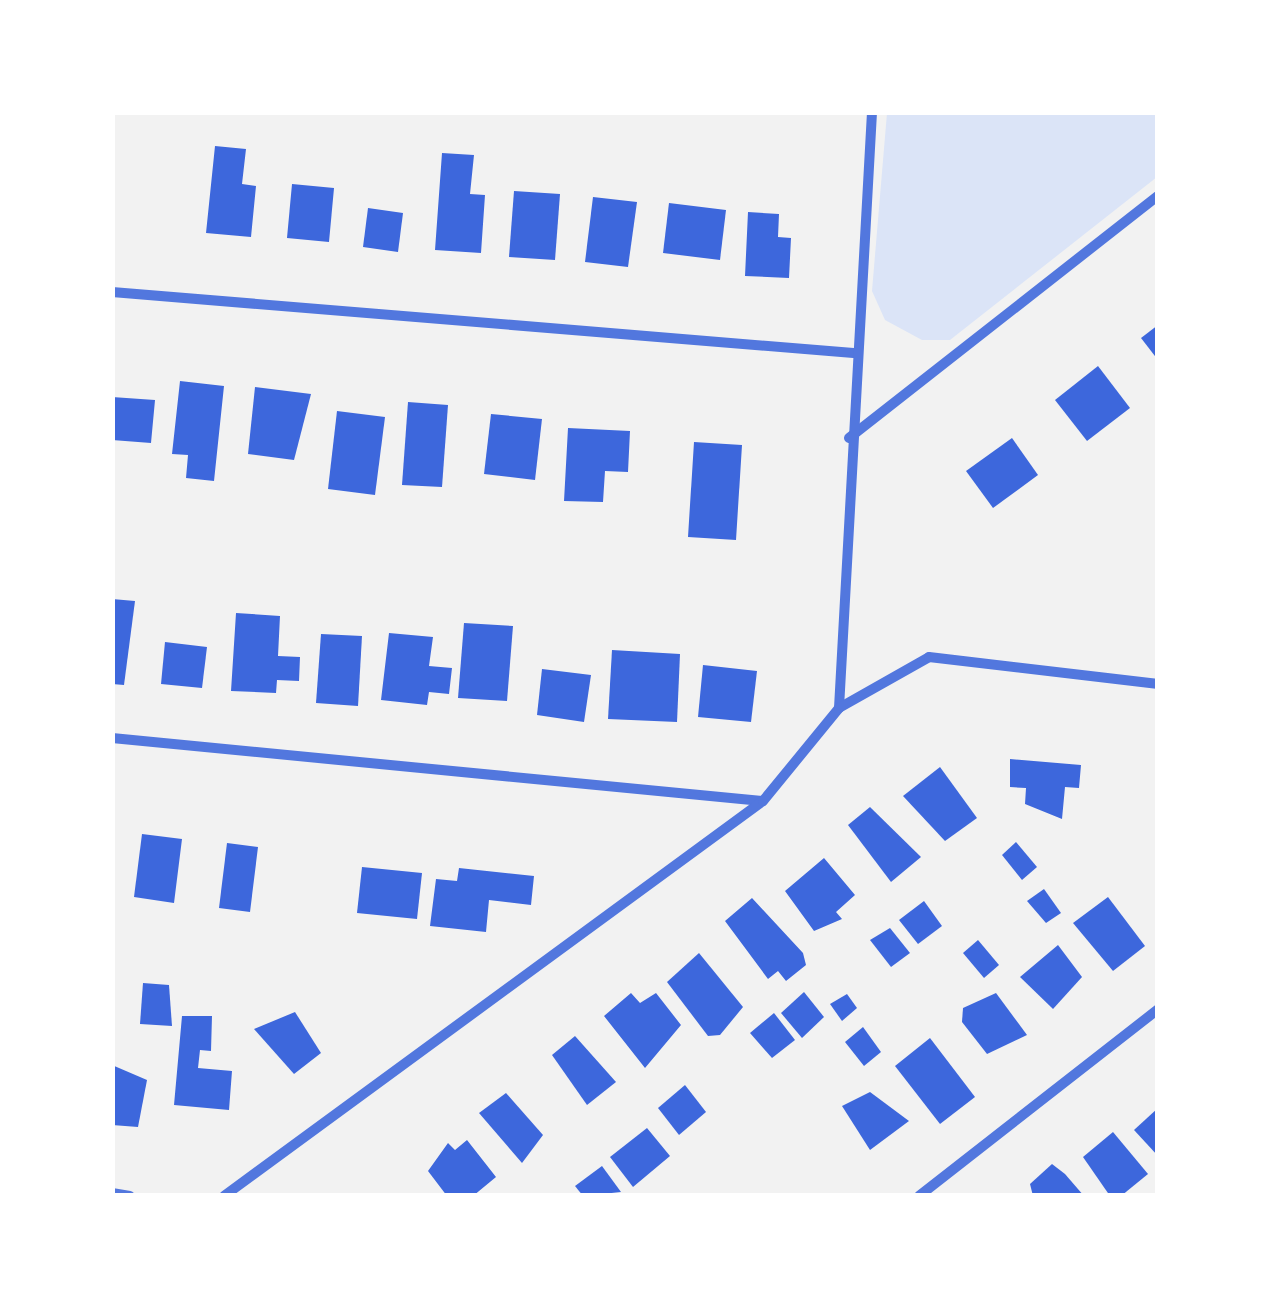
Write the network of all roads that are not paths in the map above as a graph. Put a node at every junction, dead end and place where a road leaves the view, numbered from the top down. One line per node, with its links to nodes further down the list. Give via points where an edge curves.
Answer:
1 (872, 112): 4 (street)
2 (1158, 196): 5 (street)
3 (112, 292): 4 (street)
4 (853, 353): 5 (street)
5 (850, 438): 7 (street)
6 (1158, 684): 7 (street, via 929,657)
7 (838, 708): 9 (street)
8 (112, 738): 9 (street)
9 (763, 801): 13 (street)
10 (1158, 1009): 14 (street)
11 (112, 1193): 12 (street)
12 (130, 1196)
13 (224, 1196)
14 (920, 1196)

